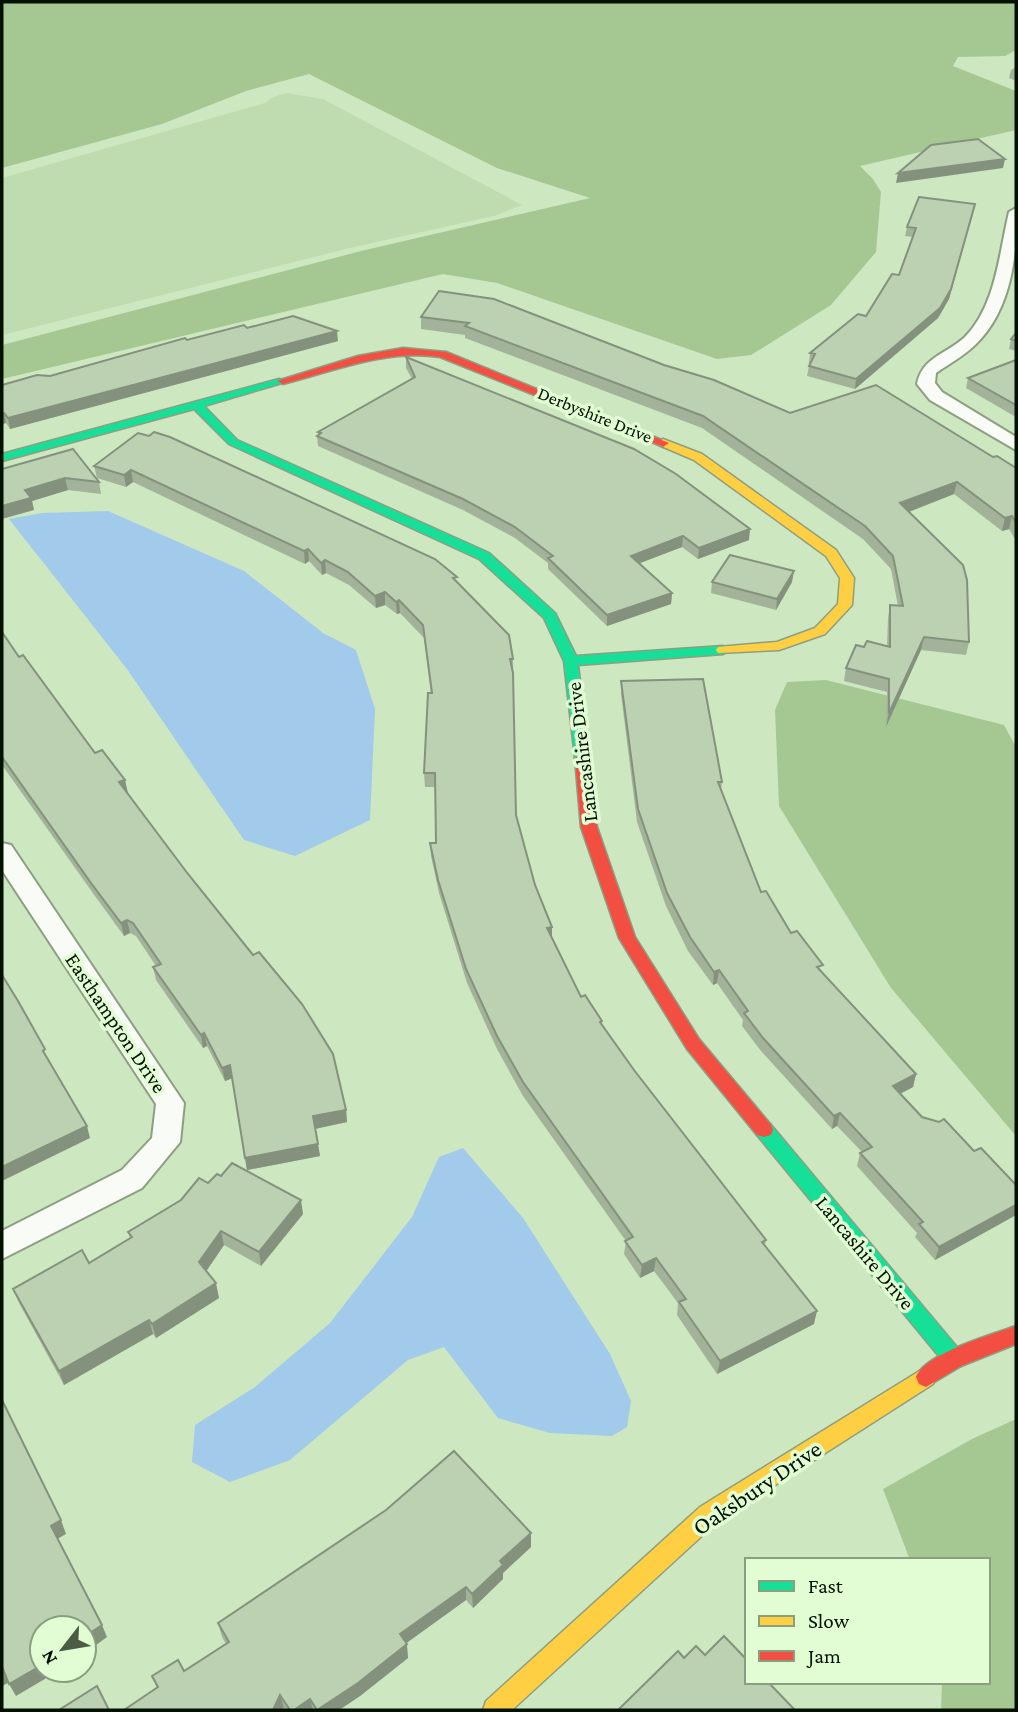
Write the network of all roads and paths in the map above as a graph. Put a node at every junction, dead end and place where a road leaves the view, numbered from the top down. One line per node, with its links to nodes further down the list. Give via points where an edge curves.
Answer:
1 (1016, 212): 3 (street, via 993,310 970,341 928,371 926,384 936,396)
2 (196, 405): 4 (street, Derbyshire Drive); 5 (street, Lancashire Drive, via 233,442 484,556 550,616); 5 (street, Derbyshire Drive, via 394,351 422,349 442,354 698,457 831,553 846,578 845,605 820,631 779,646)
3 (1016, 445)
4 (2, 458)
5 (571, 661): 9 (street, Lancashire Drive, via 589,827 627,939 693,1044)
6 (2, 851): 7 (street, Easthampton Drive, via 170,1103 166,1142 132,1180)
7 (2, 1246)
8 (1016, 1335): 9 (street, Oaksbury Drive)
9 (954, 1359): 10 (street, Oaksbury Drive, via 708,1516)
10 (495, 1710)

